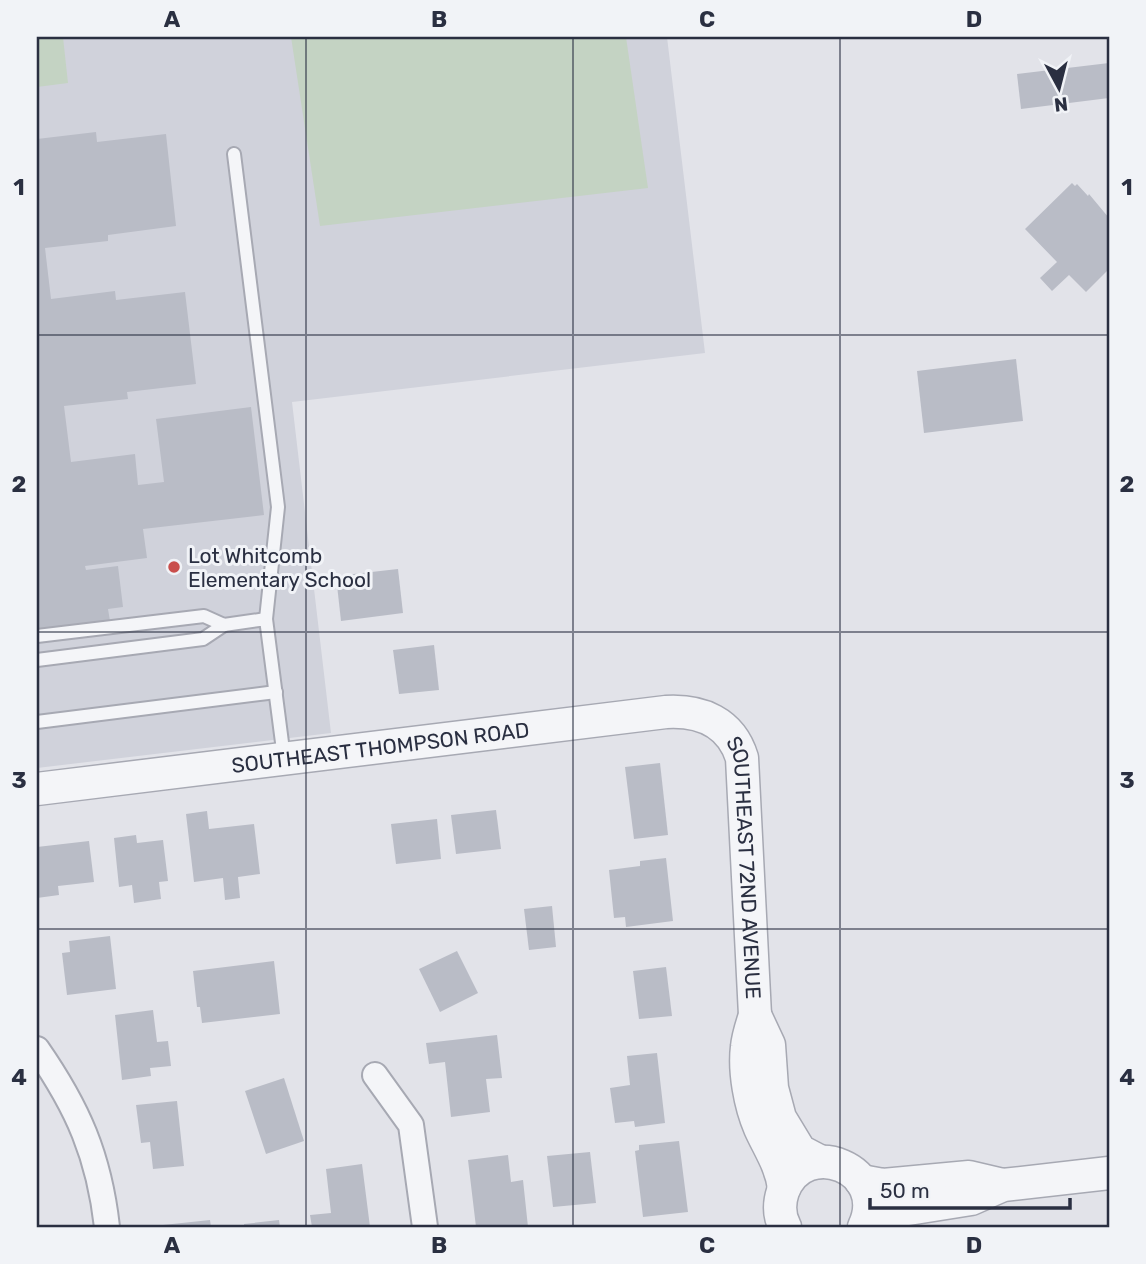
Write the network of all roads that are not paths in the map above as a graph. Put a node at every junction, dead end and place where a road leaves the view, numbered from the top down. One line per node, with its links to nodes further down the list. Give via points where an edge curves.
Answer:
1 (234, 154): 2 (lane, via 278,507)
2 (266, 619): 3 (lane); 6 (lane)
3 (224, 625): 4 (lane, via 204,616); 5 (lane, via 202,639)
4 (37, 636)
5 (37, 660)
6 (276, 692): 7 (lane); 9 (lane)
7 (37, 722)
8 (722, 726): 9 (street, SOUTHEAST THOMPSON ROAD, via 693,713 666,712); 11 (street, SOUTHEAST 72ND AVENUE, via 739,748 744,771)
9 (284, 759): 10 (street, SOUTHEAST THOMPSON ROAD)
10 (37, 789)
11 (755, 1015): 14 (street, SOUTHEAST 72ND AVENUE, via 769,1045 780,1118 800,1151); 18 (street, SOUTHEAST 72ND AVENUE, via 747,1048 751,1096 758,1124 778,1163)
12 (37, 1049): 20 (street, via 91,1146)
13 (375, 1075): 21 (street, via 411,1125)
14 (821, 1162): 16 (street, SOUTHEAST 72ND AVENUE, via 844,1166); 18 (street, via 809,1164 790,1178)
15 (1109, 1173): 17 (street)
16 (862, 1181): 17 (street, via 883,1185 969,1177); 19 (street, via 870,1202)
17 (1003, 1185): 19 (street, via 971,1199 883,1213)
18 (781, 1213)
19 (865, 1226)
20 (107, 1227)
21 (425, 1227)

